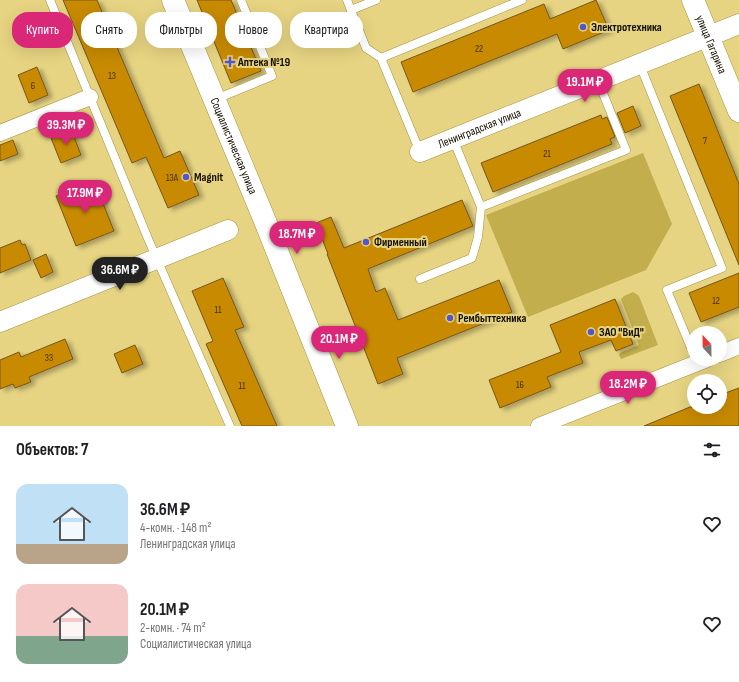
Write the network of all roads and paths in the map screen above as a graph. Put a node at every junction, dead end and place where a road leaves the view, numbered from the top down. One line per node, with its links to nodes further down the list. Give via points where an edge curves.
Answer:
1 (50, 0): 14 (lane)
2 (173, 0): 15 (main road, Социалистическая улица)
3 (241, 0): 15 (lane, via 272,76)
4 (347, 0): 8 (lane)
5 (376, 0): 8 (lane)
6 (522, 0): 11 (lane)
7 (694, 0): 10 (main road, улица Гагарина)
8 (351, 10): 11 (lane, via 366,48)
9 (739, 24): 10 (street, Ленинградская улица)
10 (708, 36): 12 (street, Ленинградская улица); 16 (main road, улица Гагарина)
11 (381, 58): 19 (lane)
12 (639, 64): 13 (street, Ленинградская улица); 25 (lane, via 722,268 667,290)
13 (597, 81): 18 (street, Ленинградская улица); 20 (lane, via 626,150)
14 (90, 97): 17 (street); 22 (lane)
15 (215, 100): 30 (main road, Социалистическая улица)
16 (739, 111)
17 (0, 133)
18 (453, 138): 19 (street, Ленинградская улица); 20 (lane)
19 (420, 152)
20 (481, 207): 23 (lane, via 478,237 472,258)
21 (228, 230): 22 (street)
22 (157, 259): 24 (street); 29 (lane)
23 (420, 279)
24 (0, 322)
25 (687, 333)
26 (739, 346): 27 (street)
27 (727, 351)
28 (687, 364): 31 (street)
29 (230, 426)
30 (347, 426)
31 (539, 426)

